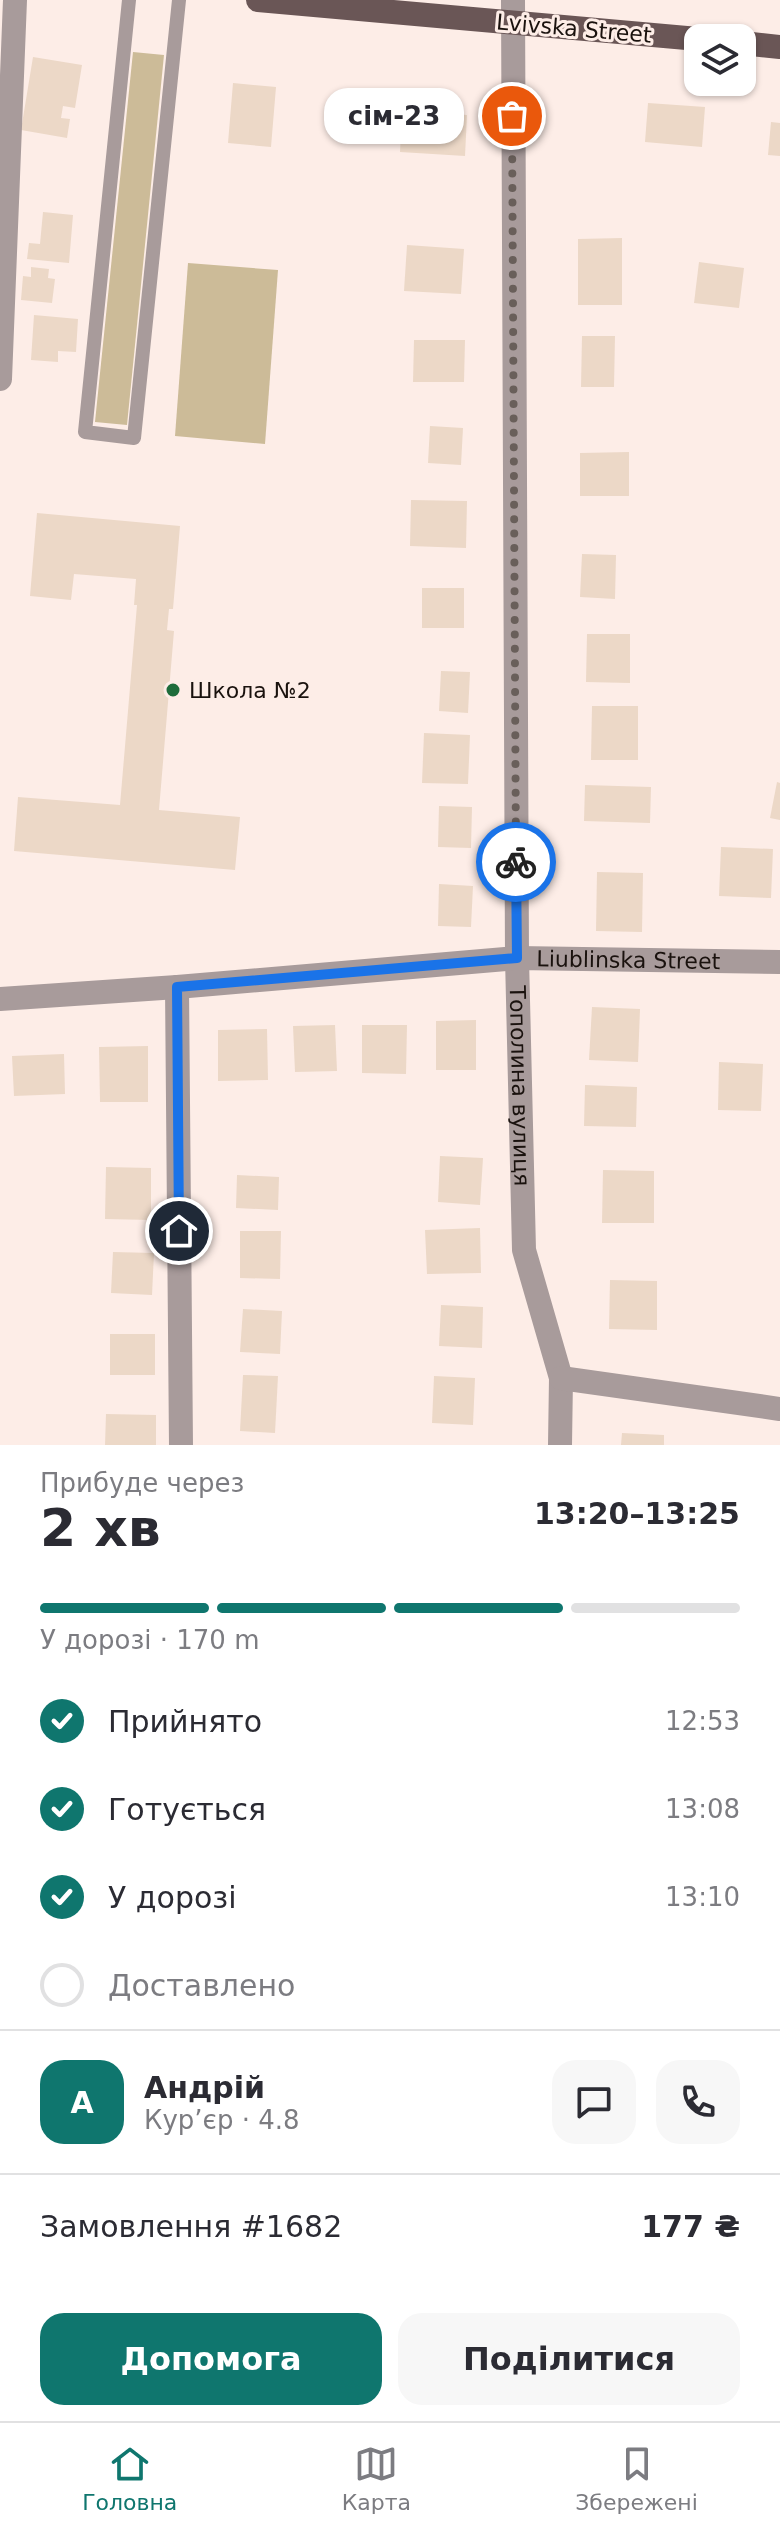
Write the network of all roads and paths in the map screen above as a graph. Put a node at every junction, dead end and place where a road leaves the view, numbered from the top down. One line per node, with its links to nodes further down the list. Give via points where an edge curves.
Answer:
1 (15, 0): 9 (street)
2 (129, 0): 3 (lane, via 85,432 134,438)
3 (179, 0)
4 (258, 0): 5 (main road, Lvivska Street)
5 (512, 11): 6 (main road, Lvivska Street); 10 (street, Тополина вулиця)
6 (684, 37)
7 (756, 44): 8 (main road)
8 (780, 47)
9 (0, 379)
10 (517, 958): 11 (street, Liublinska Street); 12 (street, Liublinska Street); 14 (street, Тополина вулиця, via 524,1250)
11 (780, 962)
12 (177, 987): 13 (street, Liublinska Street); 16 (street)
13 (0, 999)
14 (561, 1378): 15 (street); 17 (street, Тополина вулиця)
15 (780, 1409)
16 (181, 1445)
17 (560, 1445)

